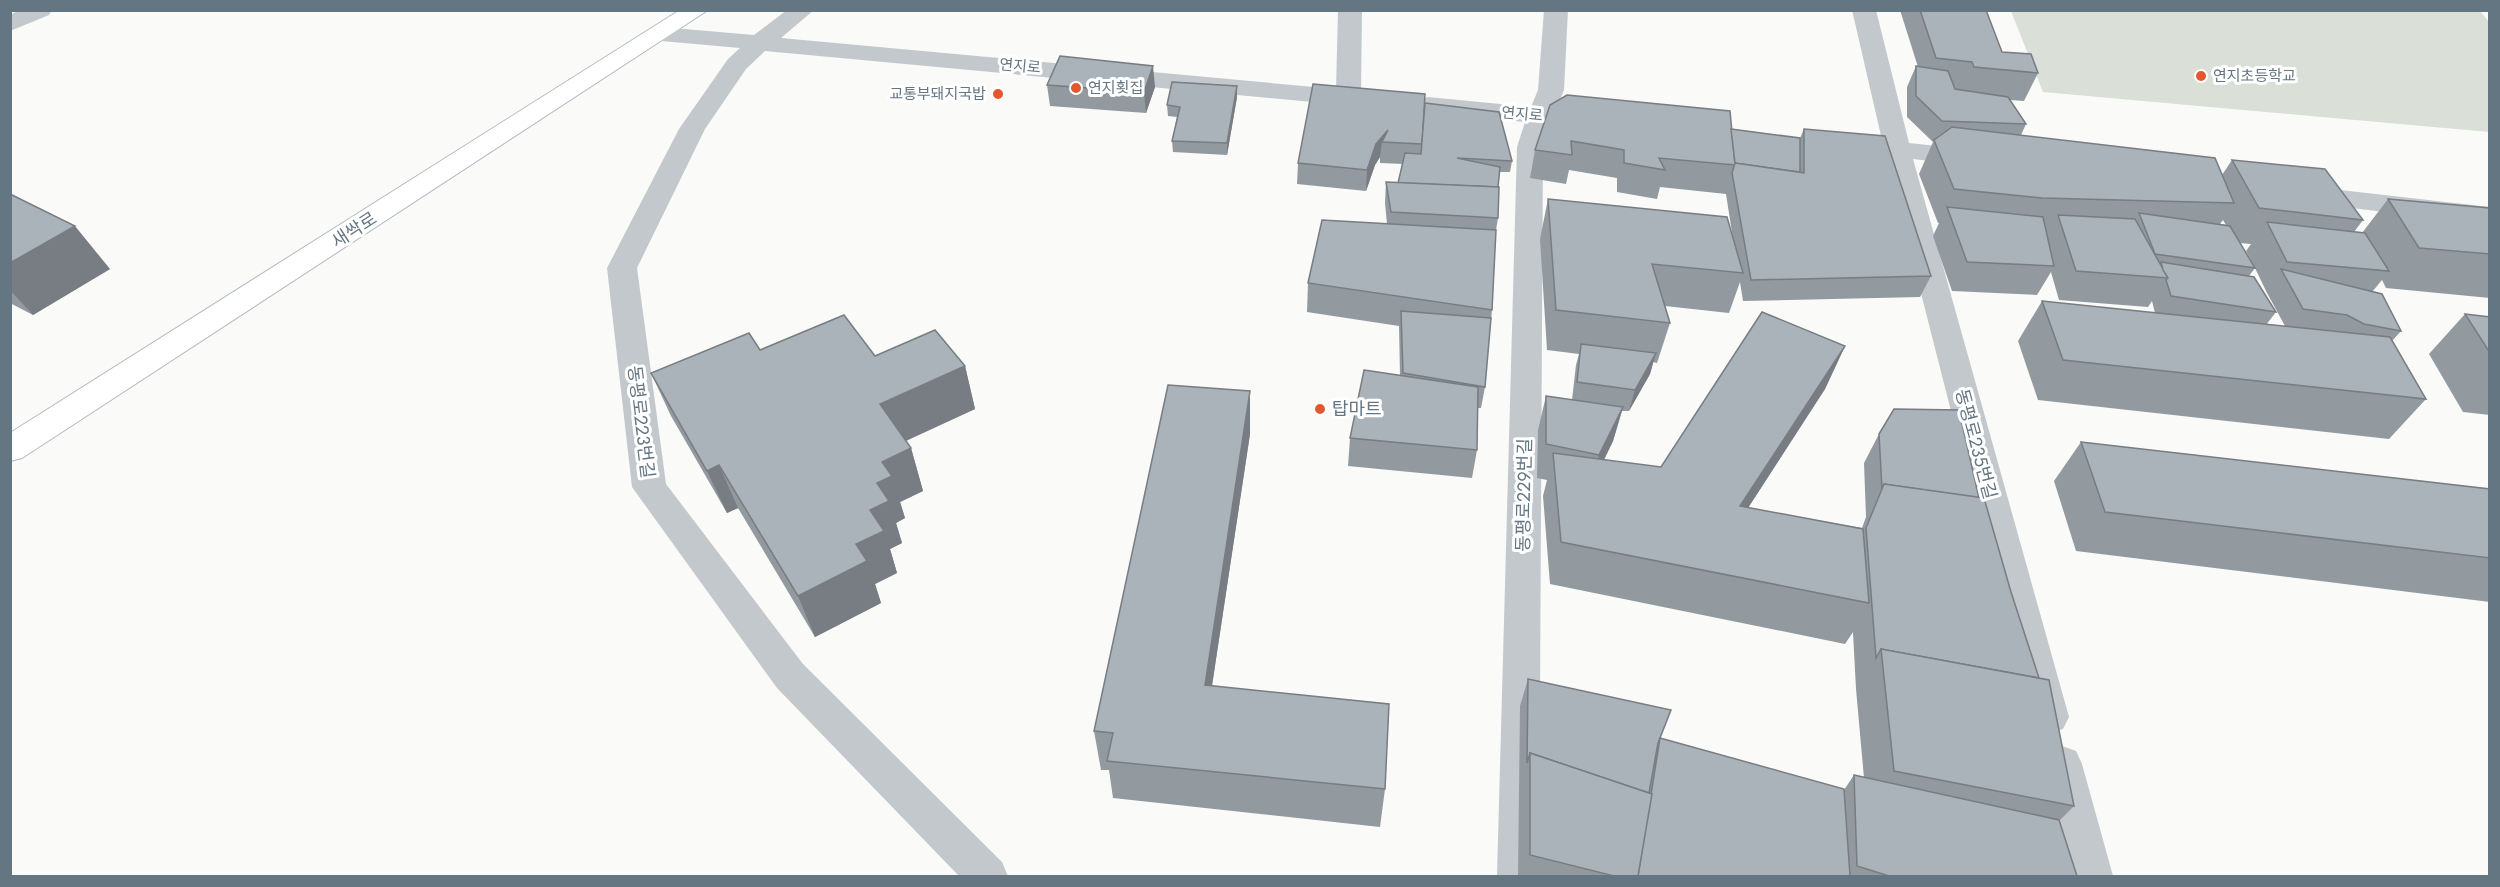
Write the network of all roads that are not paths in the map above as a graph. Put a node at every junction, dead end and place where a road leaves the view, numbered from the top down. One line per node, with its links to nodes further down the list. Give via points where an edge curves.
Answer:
1 (41, 10): 7 (street)
2 (697, 10): 8 (main road, 새싹로)
3 (803, 10): 9 (street, 동평로223번길)
4 (1350, 10): 10 (street)
5 (1556, 10): 11 (street, 동평로229번길, via 1551,90)
6 (1864, 10): 14 (street, 동평로235번길)
7 (10, 24)
8 (661, 34): 9 (street, 연지로); 18 (main road, 새싹로)
9 (762, 41): 10 (street, 연지로); 19 (street, 동평로223번길, via 737,64 692,129 622,268 649,487 790,676)
10 (1348, 97): 11 (street, 연지로)
11 (1541, 116): 12 (street, 연지로); 20 (street, 동평로229번길, via 1530,147)
12 (1612, 122)
13 (1826, 142): 14 (street)
14 (1897, 149): 15 (street); 21 (street, 동평로235번길)
15 (1992, 160)
16 (2276, 192): 17 (street)
17 (2490, 216)
18 (10, 448)
19 (987, 876)
20 (1518, 876)
21 (2092, 876)

